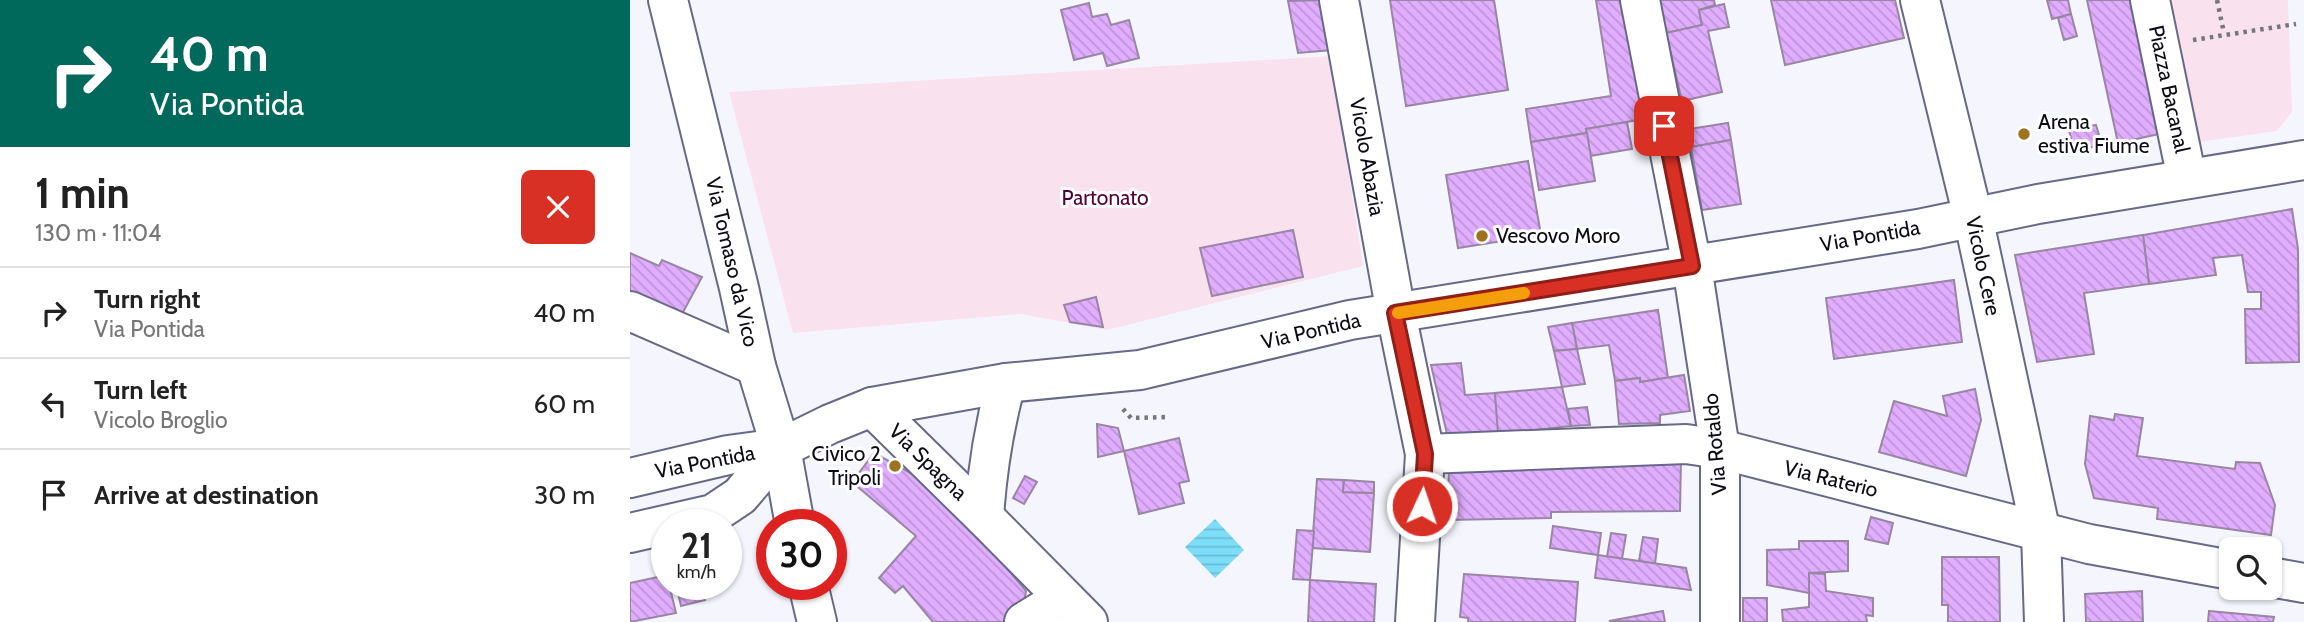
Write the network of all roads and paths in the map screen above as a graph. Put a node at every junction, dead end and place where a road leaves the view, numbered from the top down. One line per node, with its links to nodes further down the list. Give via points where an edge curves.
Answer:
1 (668, 0): 16 (street, Via Tomaso da Vico)
2 (1339, 0): 15 (street, Vicolo Abazia)
3 (1640, 0): 13 (street, Via Rotaldo)
4 (1920, 0): 12 (street, Vicolo Cere)
5 (2150, 0): 11 (street, Piazza Bacanal)
6 (2217, 0): 8 (path)
7 (2296, 24): 8 (path)
8 (2224, 33): 9 (path)
9 (2184, 41)
10 (2297, 154): 11 (street, Via Pontida)
11 (2187, 178): 12 (street, Via Pontida)
12 (1973, 217): 13 (street, Via Pontida); 28 (street, Vicolo Cere)
13 (1692, 266): 15 (street, Via Pontida); 22 (street, Via Rotaldo)
14 (630, 312): 16 (street)
15 (1395, 313): 17 (street, Via Pontida, via 1140,370); 23 (street, Vicolo Abazia)
16 (756, 366): 21 (street, Via Tomaso da Vico)
17 (1006, 383): 18 (street, Via Pontida); 26 (street, Via Spagna, via 995,423)
18 (872, 407): 21 (street, Via Pontida); 26 (street, Via Spagna)
19 (1123, 409): 20 (path, via 1131,418)
20 (1170, 417)
21 (781, 448): 24 (street, Via Pontida); 25 (street, Via Tomaso da Vico); 27 (street, Via Pontida, via 740,496 713,514)
22 (1720, 449): 23 (street, Via Raterio, via 1686,444); 28 (street, Via Raterio); 37 (street, Via Rotaldo)
23 (1425, 454): 36 (street, Vicolo Abazia)
24 (630, 478)
25 (792, 509)
26 (984, 517): 33 (street, Via Spagna)
27 (630, 533)
28 (2041, 533): 29 (street, Via Raterio); 38 (street, Vicolo Cere)
29 (2219, 568)
30 (2282, 579): 31 (street)
31 (2304, 583)
32 (812, 600): 34 (street)
33 (1075, 610): 35 (street, Via Spagna)
34 (817, 622)
35 (1024, 622)
36 (1415, 622)
37 (1720, 622)
38 (2044, 622)

